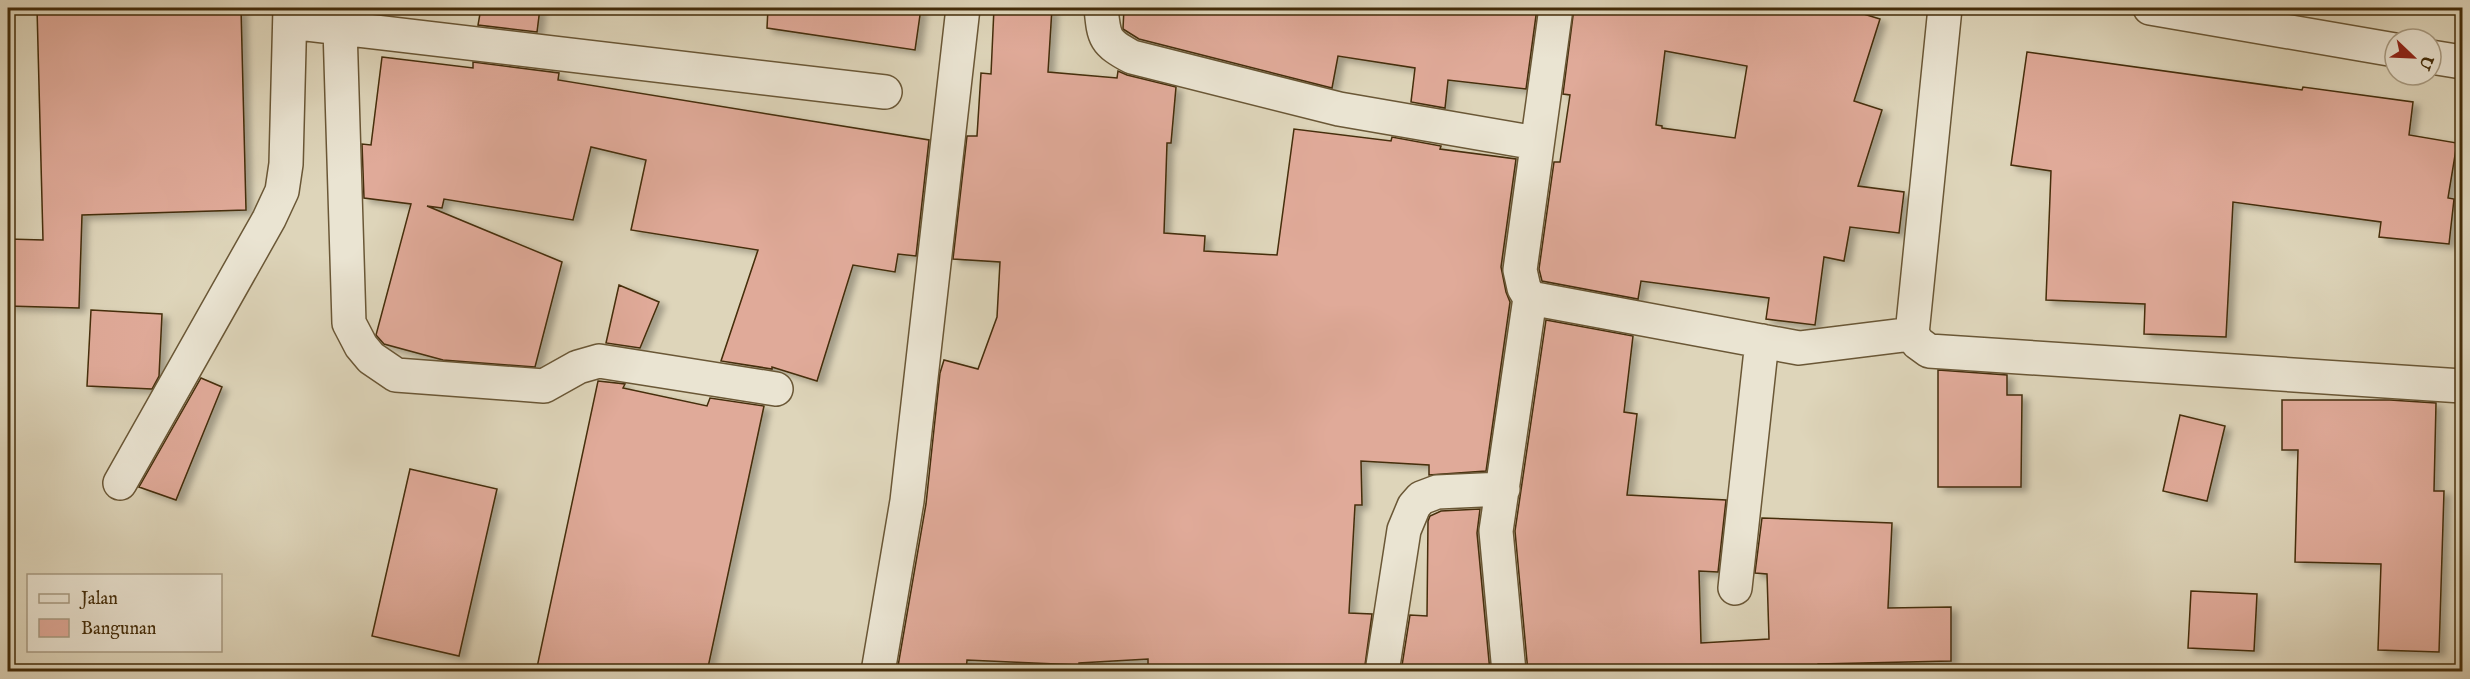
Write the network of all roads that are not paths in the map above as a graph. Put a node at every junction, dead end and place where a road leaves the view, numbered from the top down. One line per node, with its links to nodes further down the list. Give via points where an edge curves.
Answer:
1 (963, 8): 21 (street, via 907,501)
2 (1101, 8): 12 (street, via 1104,36 1116,49 1132,57 1339,109)
3 (1556, 8): 12 (street)
4 (1945, 8): 14 (street)
5 (2150, 8): 8 (street)
6 (290, 15): 7 (street); 18 (street, via 282,191)
7 (340, 28): 11 (street); 17 (street, via 349,323 371,358 396,375 544,386 578,367 599,361)
8 (2383, 48)
9 (2443, 59): 10 (street)
10 (2463, 62)
11 (885, 92)
12 (1536, 143): 13 (street, via 1520,270)
13 (1530, 298): 15 (street); 19 (street)
14 (1912, 334): 15 (street, via 1799,348); 16 (street, via 1929,351)
15 (1762, 341): 20 (street)
16 (2463, 386)
17 (776, 388)
18 (120, 483)
19 (1503, 489): 22 (street, via 1437,492 1421,498 1414,506 1404,530); 23 (street, via 1496,531)
20 (1735, 588)
21 (878, 672)
22 (1382, 672)
23 (1509, 672)

